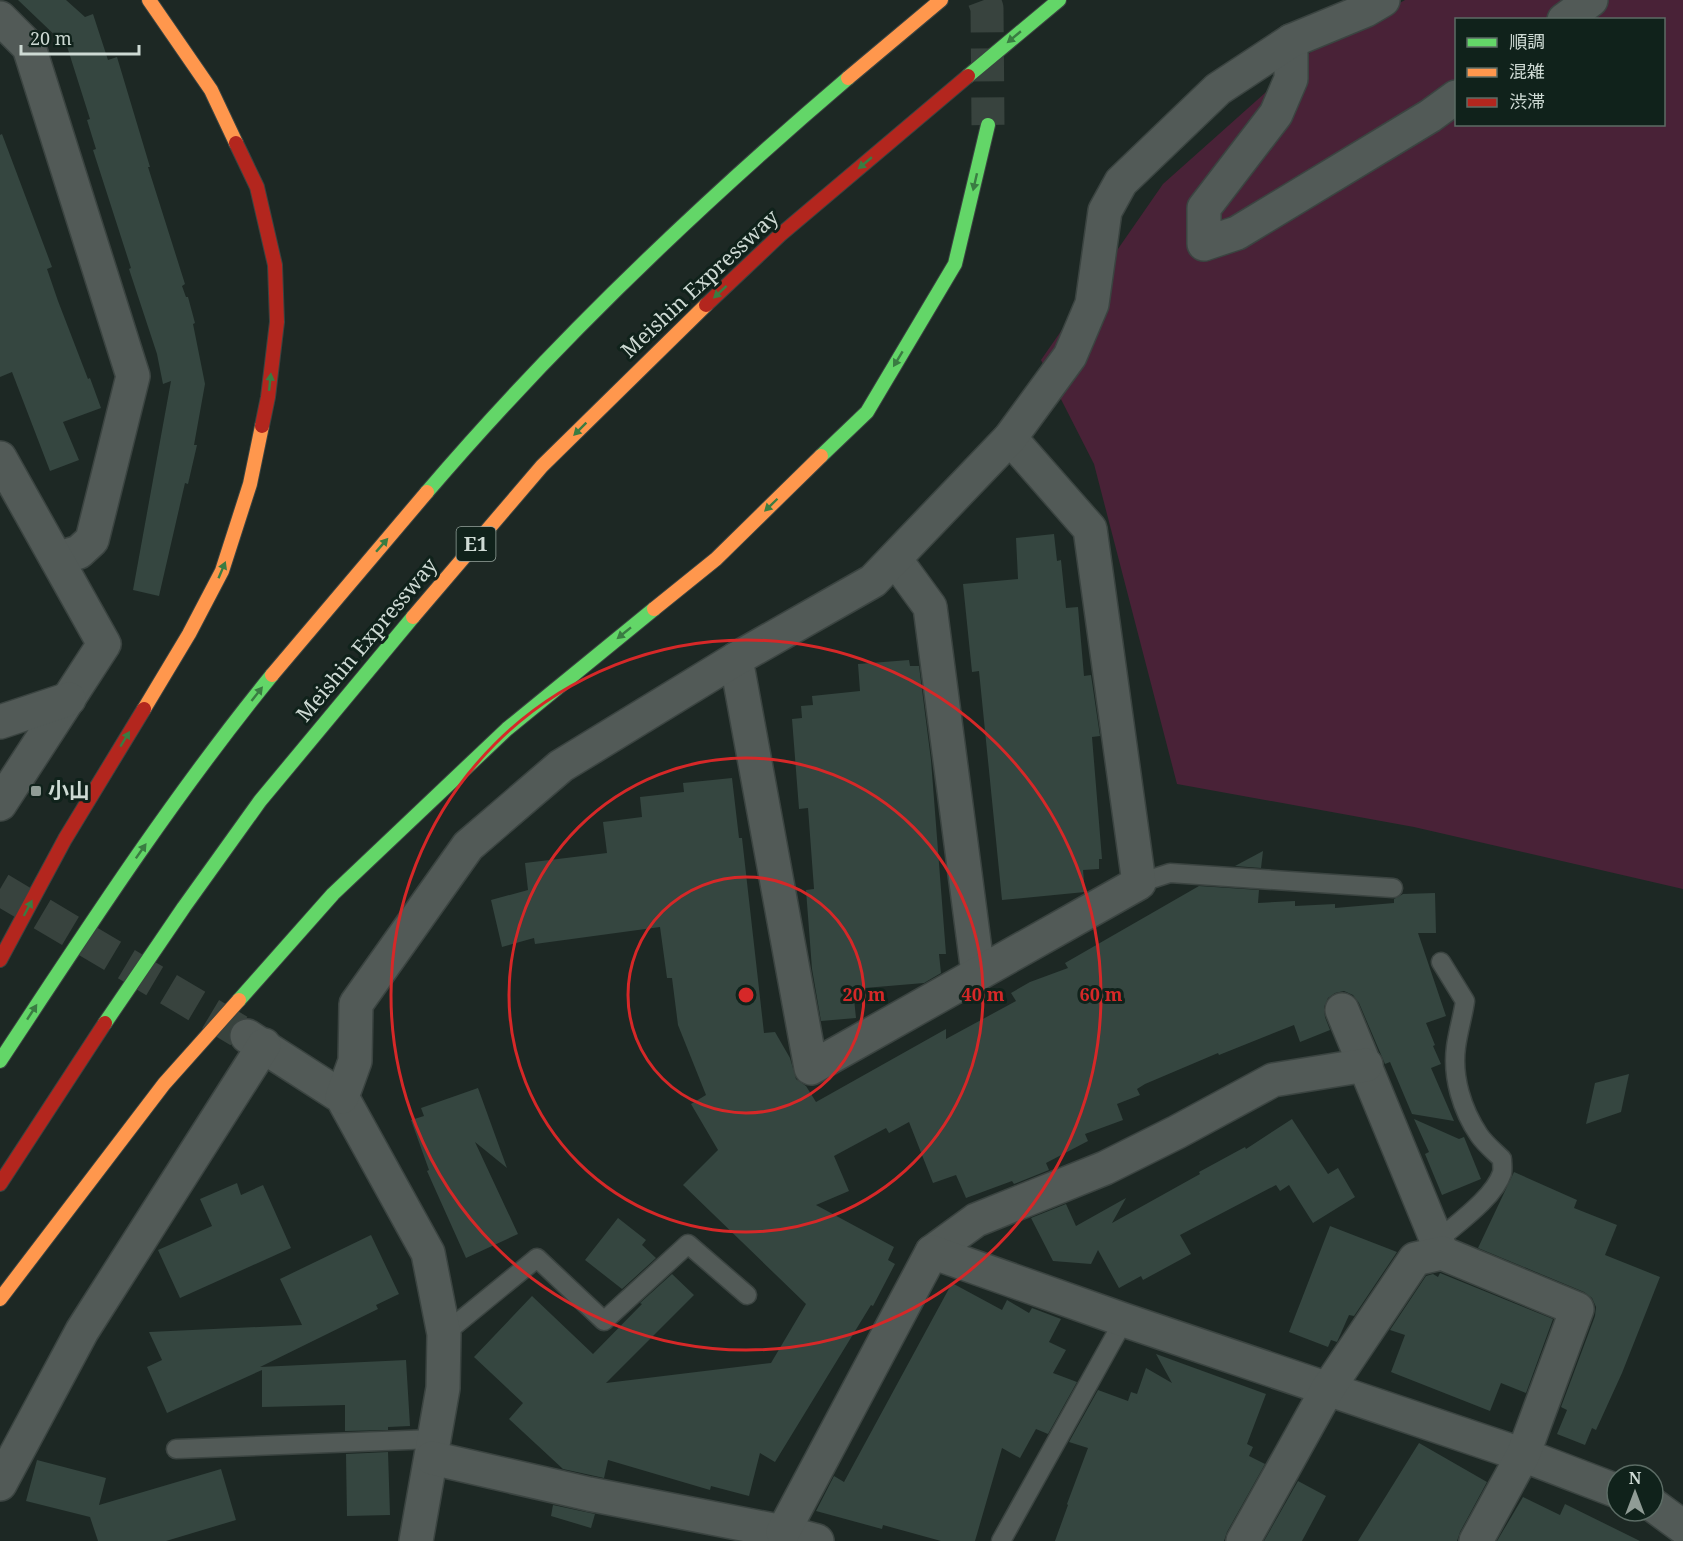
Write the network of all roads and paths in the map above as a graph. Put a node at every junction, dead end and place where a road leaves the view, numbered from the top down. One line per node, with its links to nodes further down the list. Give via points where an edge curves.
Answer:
1 (149, 0): 21 (highway, one-way to 1, via 65,839 189,634 222,571 250,484 268,397 276,322 275,265 256,187 211,90)
2 (941, 0): 25 (highway, one-way to 2, via 110,894 205,760 302,636 490,420 601,305 733,179)
3 (1059, 0): 28 (highway, Meishin Expressway / E1, one-way to 28, via 780,235 542,466 260,801 184,907)
4 (1383, 0): 8 (street)
5 (1592, 0): 7 (street)
6 (0, 18): 14 (street, via 29,47 133,376 92,540 79,552)
7 (1567, 18)
8 (1291, 41): 9 (street, via 1291,79 1276,114 1204,208 1204,244 1238,233); 11 (street, via 1218,89 1121,182 1105,211 1092,304 1070,356)
9 (1455, 98)
10 (988, 125): 32 (highway, one-way to 32, via 955,264 867,412 716,559 507,729 333,894 164,1084)
11 (1010, 438): 13 (street); 19 (street, via 1090,529)
12 (0, 458): 14 (street)
13 (895, 559): 15 (street, via 873,581); 23 (street, via 930,608)
14 (57, 560): 16 (street, via 104,644)
15 (736, 659): 23 (street, via 810,1068); 27 (street, via 561,766 468,846 356,1004 355,1061)
16 (69, 699): 17 (street); 18 (street)
17 (0, 722)
18 (0, 804)
19 (1139, 883): 20 (lane, via 1170,873); 23 (street)
20 (1393, 888)
21 (0, 960)
22 (1441, 962): 29 (lane, via 1464,1001 1455,1049 1463,1105 1480,1136 1502,1159 1502,1172 1494,1188)
23 (978, 973)
24 (1342, 1010): 26 (street)
25 (0, 1061)
26 (1366, 1065): 29 (street); 30 (street, via 1273,1080 1105,1168 976,1220)
27 (342, 1097): 34 (street, via 428,1253); 39 (street, via 255,1041 82,1331)
28 (0, 1184)
29 (1439, 1247): 35 (street, via 1415,1259); 38 (street, via 1577,1309)
30 (932, 1252): 33 (street); 43 (street)
31 (747, 1295): 34 (lane, via 688,1244 604,1321 537,1258)
32 (0, 1299)
33 (1124, 1320): 35 (street); 46 (lane)
34 (444, 1334): 36 (street, via 443,1388)
35 (1327, 1390): 38 (street); 47 (street)
36 (433, 1448): 37 (lane); 43 (street, via 589,1494); 44 (street)
37 (176, 1449)
38 (1523, 1455): 40 (street); 48 (street)
39 (0, 1484)
40 (1605, 1486)
41 (1665, 1514): 42 (street)
42 (1683, 1527)
43 (783, 1532): 45 (street)
44 (416, 1541)
45 (817, 1541)
46 (1001, 1541)
47 (1243, 1541)
48 (1476, 1541)

